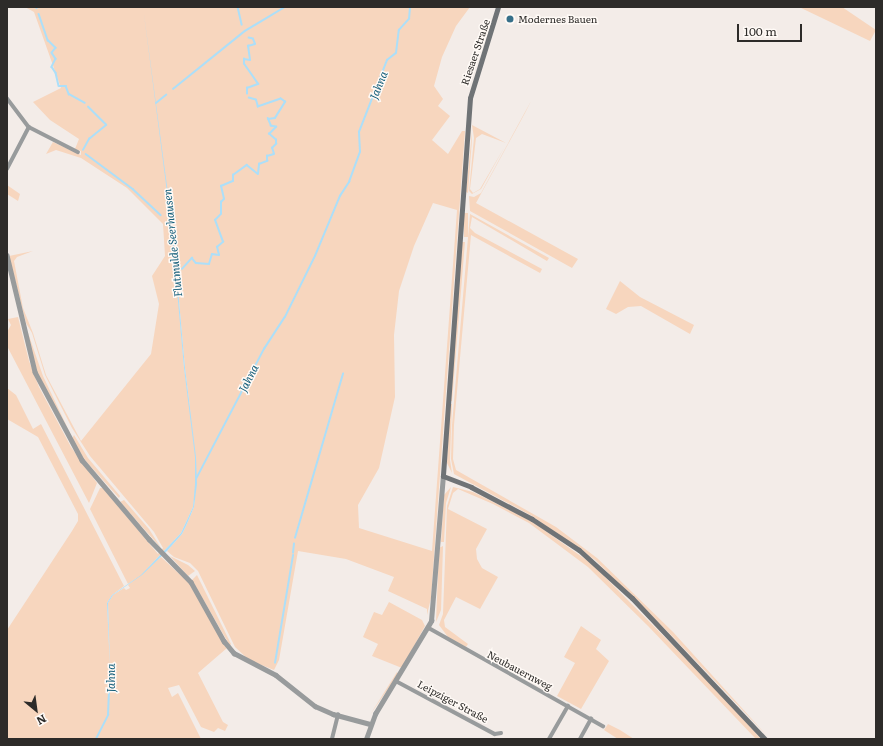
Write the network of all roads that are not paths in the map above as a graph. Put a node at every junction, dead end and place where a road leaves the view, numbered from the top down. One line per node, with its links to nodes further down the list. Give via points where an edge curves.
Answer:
1 (498, 7): 7 (main road, Riesaer Straße, via 471,91)
2 (7, 98): 3 (street)
3 (29, 127): 4 (street); 5 (street)
4 (78, 152)
5 (7, 169)
6 (7, 255): 11 (street, via 18,310 35,372 71,444 98,480 194,586 230,650 276,675 316,706)
7 (443, 476): 8 (street, via 435,588); 20 (main road, via 471,487 532,519 594,563 632,598)
8 (429, 628): 9 (street); 10 (street, Neubauernweg)
9 (396, 681): 13 (street); 15 (street, Leipziger Straße, via 495,734)
10 (568, 706): 12 (street, Neubauernweg); 18 (street)
11 (338, 715): 13 (street); 16 (street)
12 (591, 719): 14 (street, Neubauernweg); 19 (street)
13 (371, 724): 17 (street)
14 (603, 726)
15 (501, 733)
16 (332, 739)
17 (366, 739)
18 (549, 739)
19 (580, 739)
20 (765, 739)

